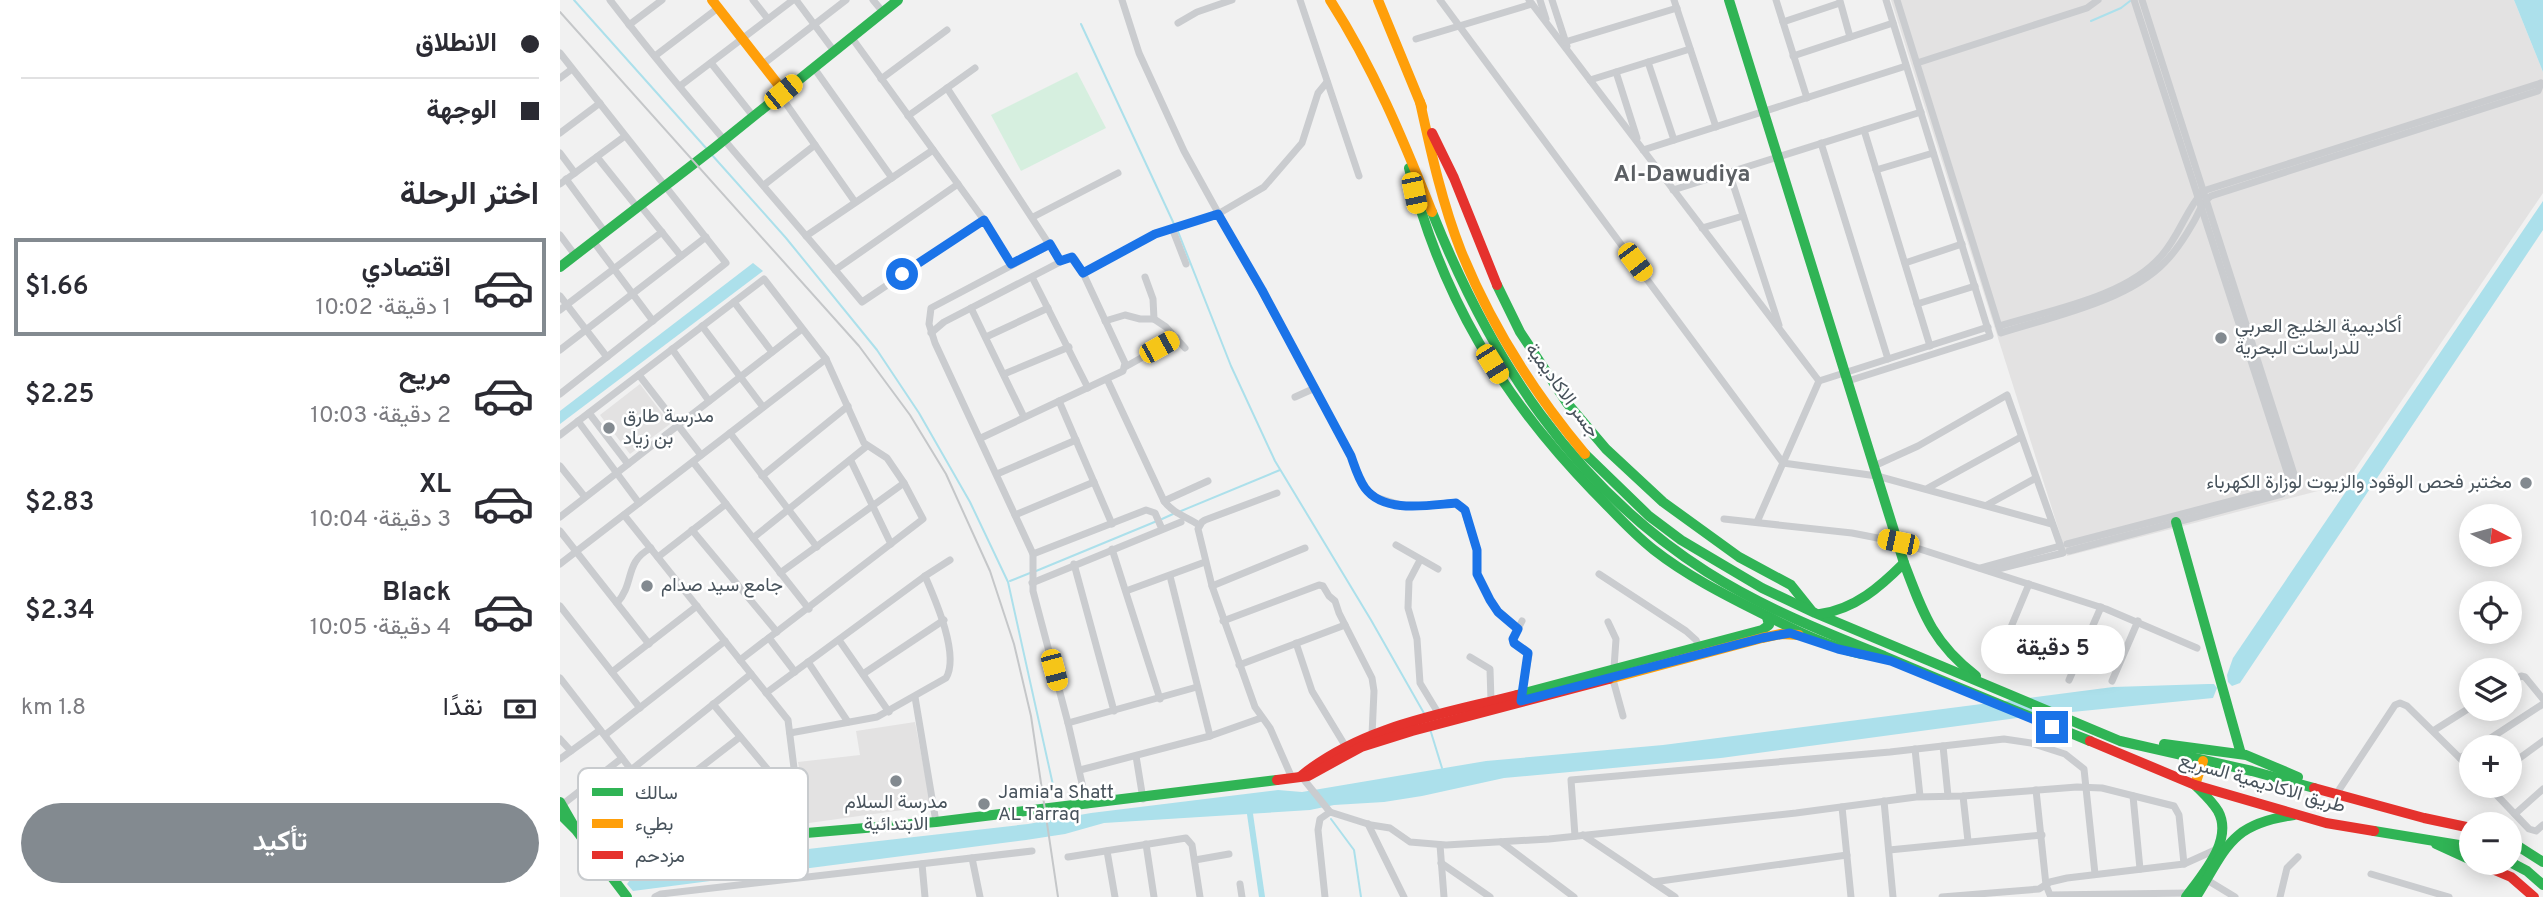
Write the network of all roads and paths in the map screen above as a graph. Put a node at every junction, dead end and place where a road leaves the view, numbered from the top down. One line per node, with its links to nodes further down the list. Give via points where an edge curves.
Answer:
1 (610, 0): 31 (street)
2 (662, 0): 31 (street)
3 (753, 0): 27 (street)
4 (794, 0): 27 (street); 32 (street)
5 (846, 0): 32 (street)
6 (873, 0): 26 (street)
7 (898, 0): 26 (main road)
8 (1122, 0): 100 (street, via 1141,60)
9 (1232, 0): 29 (street)
10 (1300, 0): 59 (street)
11 (1331, 0): 71 (main road, via 1370,67)
12 (1378, 0): 64 (main road)
13 (1440, 0): 33 (street)
14 (1540, 0): 34 (street)
15 (1552, 0): 40 (street)
16 (1729, 0): 66 (main road)
17 (1776, 0): 28 (street)
18 (1886, 0): 30 (street)
19 (1897, 0): 49 (street)
20 (2098, 0): 49 (street, via 2087,8)
21 (1840, 1): 28 (street); 36 (street)
22 (2137, 1): 96 (street)
23 (1530, 2): 33 (street); 34 (street)
24 (715, 4): 38 (main road); 45 (street)
25 (1676, 4): 40 (street); 41 (street)
26 (883, 12): 37 (main road)
27 (768, 19): 38 (street)
28 (1783, 22): 46 (street)
29 (1178, 23)
30 (1893, 23): 36 (street); 51 (street)
31 (629, 25): 45 (street)
32 (814, 25): 42 (street); 50 (street)
33 (1460, 26): 39 (street); 185 (street)
34 (1548, 26): 43 (street)
35 (947, 30): 57 (street)
36 (1850, 37): 46 (street)
37 (852, 38): 42 (main road); 57 (street)
38 (742, 39): 48 (street); 50 (main road)
39 (1416, 39)
40 (1565, 42): 43 (street)
41 (1690, 48): 47 (street); 70 (street)
42 (834, 51): 52 (main road)
43 (1568, 52): 58 (street)
44 (560, 53): 54 (street)
45 (655, 56): 60 (street)
46 (1793, 56): 63 (street)
47 (1648, 62): 55 (street); 75 (street)
48 (711, 63): 60 (street); 68 (street)
49 (1917, 63): 140 (street)
50 (762, 65): 62 (main road)
51 (1906, 66): 63 (street); 67 (street)
52 (814, 68): 62 (main road); 90 (street)
53 (975, 68): 61 (street)
54 (572, 69): 56 (street); 65 (street)
55 (1616, 72): 58 (street); 79 (street)
56 (560, 78)
57 (881, 79): 69 (street)
58 (1590, 80): 79 (street)
59 (1327, 82): 89 (street); 100 (street, via 1318,93 1302,144 1290,159 1264,187)
60 (680, 86): 76 (street)
61 (947, 88): 69 (street); 102 (street)
62 (782, 94): 68 (main road); 78 (street)
63 (1807, 98): 66 (street)
64 (1420, 102): 168 (main road, via 1489,269 1520,332); 256 (main road, جسر الاكاديمية, via 1445,201 1466,259 1521,369 1557,420 1591,461 1649,516 1762,588)
65 (600, 103): 73 (street); 74 (street)
66 (1764, 112): 70 (street); 84 (main road)
67 (1921, 112): 72 (street); 82 (street)
68 (753, 116): 76 (main road)
69 (908, 116): 80 (street)
70 (1716, 127): 75 (street)
71 (1397, 128): 175 (main road, via 1425,233 1450,289 1480,345); 276 (main road, جسر الاكاديمية, via 1474,311 1514,380 1577,464 1642,526 1707,573)
72 (1864, 130): 77 (street); 85 (street)
73 (560, 133)
74 (625, 136): 83 (street); 94 (street)
75 (1674, 140): 79 (street)
76 (723, 141): 93 (street); 94 (main road)
77 (1821, 143): 84 (street); 154 (street)
78 (815, 145): 93 (street); 97 (street)
79 (1641, 148): 95 (street)
80 (933, 150): 90 (street); 92 (street)
81 (560, 153): 86 (street)
82 (1933, 153): 85 (street); 113 (street)
83 (597, 157): 86 (street); 98 (street)
84 (1778, 157): 88 (street); 159 (main road)
85 (1876, 170): 117 (street)
86 (575, 173): 91 (street)
87 (1118, 173): 102 (street)
88 (1729, 173): 95 (street); 101 (street)
89 (1359, 176)
90 (892, 178): 97 (street)
91 (563, 182): 106 (street)
92 (958, 184): 103 (street); 122 (street)
93 (764, 185): 109 (street)
94 (665, 186): 98 (main road); 110 (street)
95 (1673, 190): 105 (street)
96 (2202, 196): 96 (street, via 2538,91 2541,83); 99 (street); 140 (street, via 2166,251 2140,275 2091,298); 197 (street, via 2294,474)
97 (855, 202): 109 (street)
98 (639, 206): 106 (main road); 107 (street)
99 (2201, 208): 140 (street, via 2170,256 2138,282 2095,302); 197 (street, via 2288,473)
100 (1218, 214): 104 (street); 163 (street)
101 (1743, 216): 105 (street); 142 (street)
102 (1033, 217): 112 (street)
103 (984, 220): 118 (street); 122 (street, via 862,302)
104 (1172, 228): 119 (street); 123 (street)
105 (1702, 228): 142 (street)
106 (605, 232): 111 (main road)
107 (662, 232): 115 (street); 121 (street)
108 (560, 235): 114 (street)
109 (806, 236): 122 (street)
110 (706, 237): 115 (street); 135 (street, via 726,263)
111 (593, 242): 114 (main road); 121 (street)
112 (1050, 244): 116 (street); 118 (street)
113 (1962, 244): 117 (street); 126 (street)
114 (575, 255): 120 (main road)
115 (681, 256): 127 (street)
116 (1060, 261): 123 (street, via 1072,257); 124 (street)
117 (1905, 263): 130 (street)
118 (1011, 264): 143 (street, via 932,308)
119 (1186, 264)
120 (560, 267)
121 (614, 269): 127 (street); 131 (street)
122 (835, 270)
123 (1083, 273): 136 (street)
124 (1032, 277): 132 (street); 133 (street)
125 (1145, 277): 134 (street)
126 (1975, 286): 130 (street); 138 (street)
127 (633, 294): 135 (street); 141 (street)
128 (560, 296): 131 (street)
129 (734, 302): 137 (street); 139 (street, via 764,279); 151 (street)
130 (1917, 304): 146 (street)
131 (563, 308): 141 (street)
132 (971, 308): 143 (street); 144 (street)
133 (1048, 308): 144 (street); 147 (street)
134 (1154, 318): 136 (street, via 1125,315); 145 (street)
135 (653, 321): 152 (street)
136 (1105, 321): 155 (street)
137 (702, 326): 149 (street); 158 (street)
138 (1988, 327): 146 (street); 159 (street, via 1990,335)
139 (802, 329): 151 (street); 153 (street)
140 (2000, 329)
141 (586, 330): 150 (street); 152 (street)
142 (1781, 331): 161 (street)
143 (931, 333): 179 (street)
144 (986, 337): 156 (street)
145 (1177, 338): 148 (street); 155 (street)
146 (1930, 346): 154 (street)
147 (1069, 347): 156 (street); 162 (street)
148 (1185, 348)
149 (672, 349): 157 (street); 166 (street)
150 (560, 350)
151 (772, 352): 158 (street)
152 (607, 358): 164 (street)
153 (826, 359): 169 (street); 170 (street)
154 (1888, 359): 159 (street)
155 (1125, 367): 160 (street)
156 (1004, 374): 172 (street)
157 (639, 375): 171 (street); 174 (street)
158 (740, 377): 166 (street); 170 (street)
159 (1846, 377): 161 (street); 188 (main road)
160 (1107, 379): 162 (street); 200 (street)
161 (1819, 381): 185 (street)
162 (1088, 388): 167 (street)
163 (1315, 388): 165 (street); 264 (street, via 1368,492 1401,505 1456,503 1463,507 1477,550 1477,574 1494,607)
164 (560, 394)
165 (1295, 397)
166 (709, 401): 174 (street)
167 (1059, 401): 172 (street); 180 (street)
168 (1567, 403): 175 (main road); 201 (main road, via 1606,449)
169 (848, 406): 181 (street); 191 (street)
170 (763, 407): 176 (street)
171 (589, 413): 173 (street); 186 (street)
172 (1024, 416): 179 (street)
173 (578, 421): 177 (street); 189 (street)
174 (678, 425): 182 (street); 186 (street)
175 (1536, 429): 219 (main road)
176 (730, 433): 182 (street); 191 (street)
177 (560, 435)
178 (2021, 437): 188 (street, via 2007,396); 192 (street); 196 (street)
179 (981, 438): 190 (street)
180 (1076, 440): 190 (street); 194 (street)
181 (867, 446): 183 (street); 195 (street, via 887,458)
182 (701, 455): 184 (street)
183 (851, 461): 205 (street); 206 (street)
184 (692, 462): 202 (street); 203 (street)
185 (1783, 463): 188 (street); 212 (street)
186 (628, 464): 189 (street)
187 (560, 466): 199 (street)
188 (1875, 471): 196 (street); 223 (main road)
189 (617, 473): 199 (street); 202 (street)
190 (997, 474): 208 (street)
191 (762, 476): 206 (street)
192 (2036, 478): 204 (street); 215 (street)
193 (1208, 481): 200 (street)
194 (1094, 482): 208 (street); 214 (street)
195 (904, 483): 205 (street); 224 (street, via 923,519)
196 (1928, 488): 204 (street)
197 (2288, 489): 213 (street); 221 (street)
198 (1277, 493): 216 (street)
199 (585, 497): 209 (street)
200 (1164, 501): 216 (street, via 1174,514)
201 (1663, 502): 219 (main road, via 1641,508); 256 (main road, via 1739,557 1791,585)
202 (639, 503): 207 (street)
203 (726, 504): 218 (street); 222 (street)
204 (1987, 505): 215 (street)
205 (874, 506): 224 (street); 226 (street)
206 (789, 511): 222 (street); 226 (street)
207 (624, 515): 228 (street); 231 (street)
208 (1015, 515): 232 (street)
209 (560, 517)
210 (1724, 520): 212 (street)
211 (1181, 522): 217 (street)
212 (1756, 522): 223 (street)
213 (2176, 522): 221 (street); 321 (main road)
214 (1112, 524): 217 (street, via 1150,509); 232 (street)
215 (2052, 524): 227 (street)
216 (1199, 525): 236 (street)
217 (1162, 529): 230 (street)
218 (692, 530): 233 (street); 265 (street)
219 (1631, 530): 257 (main road, via 1671,562)
220 (560, 531): 231 (street)
221 (2107, 537): 227 (street)
222 (753, 538): 243 (street)
223 (1898, 542): 237 (main road); 240 (street)
224 (891, 544): 255 (street)
225 (1396, 545): 235 (street)
226 (817, 547): 243 (street)
227 (2066, 547): 240 (street); 242 (street, via 2063,552)
228 (651, 548): 233 (street); 251 (street, via 635,559)
229 (1305, 548): 249 (street)
230 (1112, 549): 239 (street); 250 (street)
231 (576, 551): 238 (street); 251 (street)
232 (1033, 554): 247 (street)
233 (658, 557): 253 (street)
234 (950, 560): 245 (street)
235 (1420, 560): 241 (street); 302 (street, via 1409,581 1408,608 1417,639 1420,683)
236 (1205, 562): 246 (street); 249 (street)
237 (1904, 563): 256 (main road, via 1859,599 1835,612); 290 (main road, via 1934,638 1966,669)
238 (560, 564)
239 (1074, 564): 247 (street); 299 (street)
240 (1979, 568): 242 (street)
241 (1438, 569)
242 (1989, 572): 248 (street)
243 (780, 573): 255 (street)
244 (1600, 574): 273 (street, via 1685,631)
245 (925, 576): 258 (street); 267 (street)
246 (1170, 576): 250 (street); 289 (street)
247 (1032, 583): 306 (street)
248 (2029, 584): 254 (street); 278 (street)
249 (1212, 586): 259 (street)
250 (1126, 591): 294 (street)
251 (617, 603): 271 (street)
252 (560, 606): 280 (street)
253 (697, 606): 268 (street); 271 (street)
254 (2101, 607): 261 (street); 287 (street)
255 (809, 609): 265 (street)
256 (1814, 613): 290 (main road)
257 (1767, 617): 269 (main road); 273 (main road, via 1769,625 1762,630)
258 (944, 620): 284 (street); 292 (street, via 949,675)
259 (1223, 621): 263 (street, via 1322,585); 279 (street)
260 (1522, 621): 264 (street)
261 (2138, 621): 272 (street); 288 (street)
262 (1608, 622): 282 (street, via 1616,639)
263 (1345, 625): 270 (street); 310 (street, via 1372,678)
264 (1518, 629): 293 (street, via 1513,641 1529,655)
265 (777, 632): 266 (street)
266 (769, 638): 275 (street); 281 (street)
267 (839, 640): 277 (street); 284 (street)
268 (725, 641): 275 (street); 298 (street)
269 (1817, 641): 273 (main road, via 1790,633); 276 (main road)
270 (1296, 643): 279 (street); 318 (street, via 1309,685)
271 (649, 644): 280 (street)
272 (2197, 648)
273 (1701, 650): 282 (main road)
274 (1470, 657): 295 (street, via 1490,669)
275 (740, 660): 283 (street)
276 (1891, 661): 336 (main road, طريق الاكاديمية السريع)
277 (808, 663): 281 (street); 305 (street)
278 (1996, 663)
279 (1239, 664): 304 (street)
280 (612, 672): 298 (street)
281 (795, 672): 291 (street)
282 (1614, 672): 293 (main road); 303 (street)
283 (751, 674): 291 (street); 297 (street)
284 (863, 674): 300 (street)
285 (2522, 676): 296 (street)
286 (560, 680): 308 (street)
287 (2069, 680)
288 (2112, 681)
289 (1197, 687): 294 (street); 312 (street)
290 (2000, 691): 313 (main road, طريق الاكاديمية السريع)
291 (766, 692): 309 (street, via 788,720)
292 (915, 697): 300 (street); 359 (street)
293 (1521, 697): 295 (main road); 335 (main road, via 1375,742 1312,775)
294 (1160, 699): 299 (street)
295 (1491, 701): 302 (main road)
296 (2543, 702): 311 (street)
297 (713, 704): 314 (street); 330 (street)
298 (640, 708): 308 (street)
299 (1114, 711): 306 (street)
300 (889, 712): 305 (street)
301 (2459, 715): 307 (street)
302 (1440, 716): 310 (main road)
303 (1623, 716)
304 (1261, 719): 312 (street); 335 (street)
305 (848, 722): 309 (street)
306 (1069, 723): 334 (street)
307 (2433, 731): 324 (street); 341 (street, via 2405,704 2397,704)
308 (602, 733): 320 (street); 325 (street)
309 (790, 733): 333 (street)
310 (1372, 735): 318 (main road)
311 (2495, 735)
312 (1210, 736): 322 (street)
313 (2106, 736): 321 (main road); 327 (main road, طريق الاكاديمية السريع)
314 (740, 737): 331 (street); 332 (street)
315 (560, 739): 320 (street)
316 (2543, 741): 323 (street)
317 (1943, 746): 319 (street); 337 (street, via 2004,739 2031,743 2065,754 2084,769); 343 (street)
318 (1346, 747): 335 (main road)
319 (1915, 749): 342 (street); 367 (street, via 1571,780)
320 (571, 751): 326 (street)
321 (2241, 754): 338 (main road)
322 (1136, 756): 334 (street); 348 (street)
323 (2522, 756)
324 (2459, 757)
325 (622, 758): 328 (street); 329 (street)
326 (560, 759)
327 (2203, 761): 336 (main road); 338 (main road, طريق الاكاديمية السريع)
328 (611, 768)
329 (630, 768)
330 (632, 768)
331 (700, 768)
332 (766, 768)
333 (794, 768)
334 (1080, 770): 350 (street)
335 (1296, 777): 348 (main road); 353 (street)
336 (2194, 785): 357 (main road, طريق الاكاديمية السريع); 376 (main road, via 2221,818)
337 (2085, 787): 340 (street); 345 (street); 392 (street)
338 (2320, 788): 341 (main road, طريق الاكاديمية السريع)
339 (2543, 789): 355 (street)
340 (2036, 790): 344 (street); 365 (street)
341 (2337, 793): 352 (main road, طريق الاكاديمية السريع)
342 (1920, 796): 343 (street); 349 (street)
343 (1948, 796): 344 (street)
344 (1963, 796): 368 (street)
345 (2133, 796): 389 (street, via 2177,808); 391 (street)
346 (2500, 798): 354 (street)
347 (578, 799): 356 (street)
348 (1143, 799): 350 (main road)
349 (1884, 801): 351 (street); 375 (street)
350 (1087, 805): 359 (main road)
351 (1842, 807): 367 (street); 381 (street)
352 (2396, 811): 361 (main road, طريق الاكاديمية السريع); 366 (main road)
353 (1330, 812): 360 (street); 416 (street, via 1320,819 1318,830)
354 (2513, 812)
355 (2517, 812)
356 (563, 813): 363 (main road)
357 (2294, 815): 366 (main road, طريق الاكاديمية السريع); 398 (main road, via 2244,830)
358 (2522, 821): 362 (street, via 2536,831)
359 (936, 822): 364 (main road)
360 (1368, 824): 372 (street, via 1393,829 1413,843); 417 (street)
361 (2459, 825)
362 (2543, 825)
363 (578, 832)
364 (808, 832)
365 (2042, 835): 368 (street); 401 (street)
366 (2391, 835): 369 (main road, طريق الاكاديمية السريع)
367 (1579, 836): 370 (street); 399 (street)
368 (1968, 841): 375 (street)
369 (2430, 841): 373 (main road, طريق الاكاديمية السريع); 379 (main road)
370 (1501, 842): 372 (street); 420 (street)
371 (1146, 844): 378 (street); 385 (street, via 1186,838); 413 (street)
372 (1440, 845): 387 (street)
373 (2459, 845)
374 (2522, 849): 386 (main road)
375 (1889, 850): 423 (street)
376 (2216, 850): 389 (street); 405 (main road)
377 (1032, 851): 384 (street)
378 (1107, 851): 382 (street); 412 (street)
379 (2459, 854)
380 (1229, 855): 385 (street)
381 (1847, 855): 399 (street); 422 (street)
382 (1068, 857)
383 (2298, 857): 426 (street, via 2287,869)
384 (972, 858): 388 (street); 411 (street)
385 (1195, 860): 414 (street)
386 (2543, 862)
387 (1441, 863): 418 (street); 419 (street)
388 (922, 864): 395 (street); 410 (street)
389 (2184, 864): 391 (street)
390 (2522, 868): 402 (main road)
391 (2140, 869): 392 (street)
392 (2095, 874): 401 (street)
393 (2371, 874): 406 (street)
394 (2506, 875): 427 (main road)
395 (808, 877)
396 (615, 880): 407 (main road)
397 (777, 880): 403 (street)
398 (2207, 880): 405 (main road); 425 (street)
399 (1653, 882): 421 (street)
400 (1240, 884): 415 (street)
401 (2046, 885): 404 (street); 405 (street, via 2053,896)
402 (2543, 885)
403 (714, 887): 408 (street); 409 (street)
404 (2010, 894): 424 (street)
405 (2190, 896)
406 (2443, 896)
407 (627, 897)
408 (654, 897)
409 (717, 897)
410 (925, 897)
411 (980, 897)
412 (1115, 897)
413 (1154, 897)
414 (1200, 897)
415 (1242, 897)
416 (1325, 897)
417 (1404, 897)
418 (1444, 897)
419 (1490, 897)
420 (1574, 897)
421 (1675, 897)
422 (1851, 897)
423 (1893, 897)
424 (1942, 897)
425 (2235, 897)
426 (2280, 897)
427 (2534, 897)

